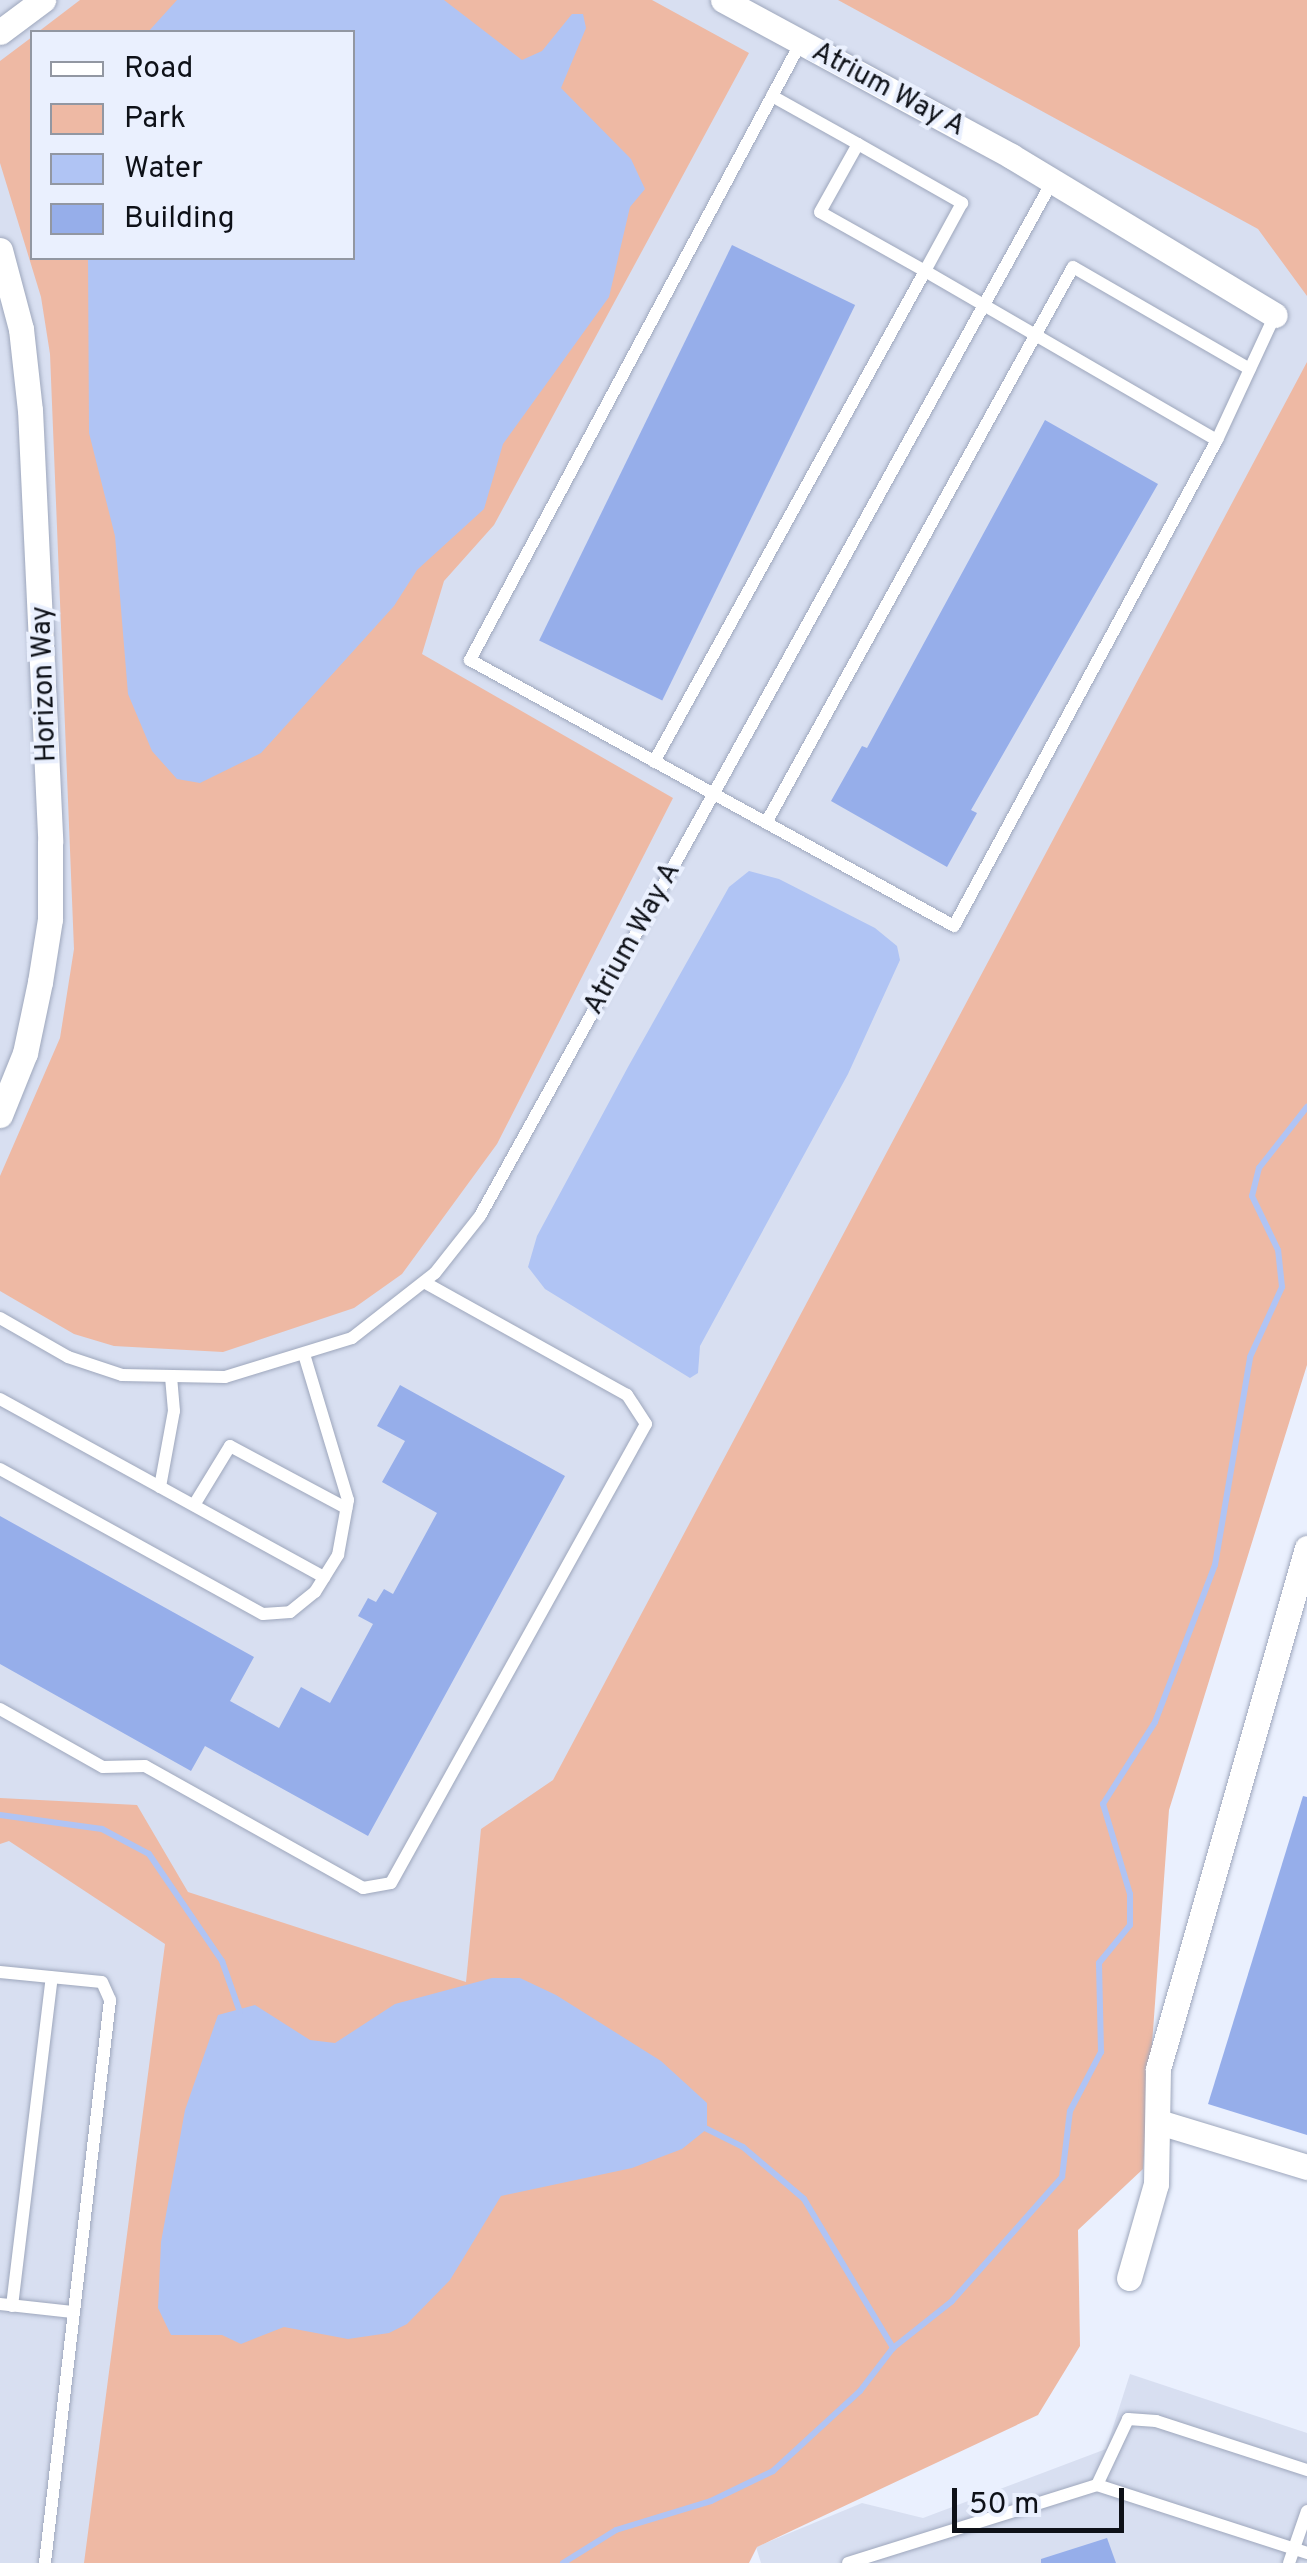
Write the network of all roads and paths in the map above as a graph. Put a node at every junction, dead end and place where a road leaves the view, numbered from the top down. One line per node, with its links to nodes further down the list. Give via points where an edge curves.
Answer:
1 (43, 0): 3 (street)
2 (724, 0): 4 (street, Atrium Way A)
3 (0, 32)
4 (800, 44): 5 (lane); 7 (street, Atrium Way A)
5 (772, 96): 6 (lane); 15 (lane, via 470,660)
6 (858, 144): 9 (lane, via 962,203); 9 (lane, via 820,212)
7 (1053, 180): 10 (lane, Atrium Way A); 11 (street, Atrium Way A)
8 (0, 250): 18 (street, Horizon Way, via 21,329 30,410 50,842 50,919 40,982 24,1053)
9 (925, 271): 10 (lane); 15 (lane)
10 (984, 307): 12 (lane); 16 (lane, Atrium Way A)
11 (1275, 315): 13 (lane)
12 (1034, 336): 13 (lane, via 1073,267); 14 (lane); 17 (lane)
13 (1250, 369): 14 (lane)
14 (1217, 440): 17 (lane, via 954,926)
15 (654, 762): 16 (lane)
16 (713, 794): 17 (lane); 19 (lane, Atrium Way A, via 480,1216)
17 (766, 823)
18 (0, 1115)
19 (426, 1282): 21 (lane, Atrium Way A, via 352,1338); 30 (lane, via 627,1395 646,1424 392,1882 363,1888 145,1766 104,1767)
20 (0, 1318): 22 (lane, Atrium Way A, via 68,1357 122,1375)
21 (305, 1358): 22 (lane, Atrium Way A, via 225,1377); 27 (lane, via 340,1459)
22 (171, 1379): 25 (lane, via 174,1411)
23 (0, 1399): 25 (lane)
24 (0, 1468): 29 (lane, via 263,1614 290,1612)
25 (160, 1487): 26 (lane)
26 (194, 1506): 27 (lane, via 230,1446); 29 (lane)
27 (346, 1508): 29 (lane, via 338,1554)
28 (1307, 1548): 33 (street, via 1158,2069)
29 (324, 1576)
30 (0, 1709)
31 (0, 1972): 32 (lane)
32 (52, 1977): 36 (lane); 37 (lane, via 102,1982 110,2000)
33 (1159, 2122): 34 (street); 35 (street, via 1156,2184)
34 (1307, 2167)
35 (1128, 2278)
36 (6, 2305): 37 (lane)
37 (74, 2312): 42 (lane)
38 (1307, 2470): 39 (lane, via 1138,2417 1128,2419)
39 (1097, 2485): 41 (lane); 43 (lane)
40 (1307, 2511): 41 (lane)
41 (1301, 2550): 44 (lane)
42 (44, 2563)
43 (848, 2563)
44 (1289, 2563)

